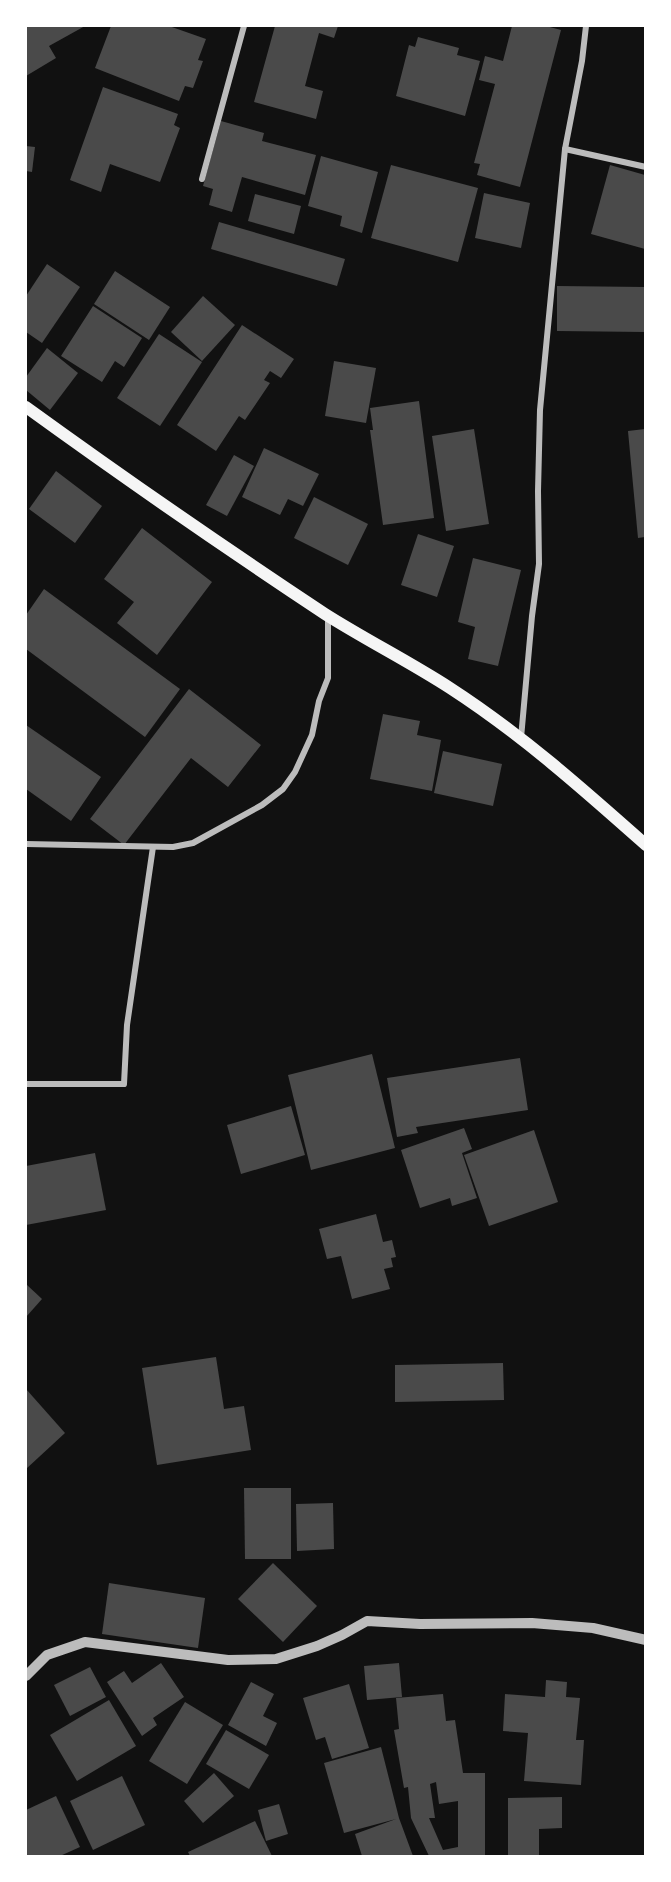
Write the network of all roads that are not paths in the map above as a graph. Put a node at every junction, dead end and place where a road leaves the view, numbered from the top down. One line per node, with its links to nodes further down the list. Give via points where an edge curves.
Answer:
1 (244, 26): 5 (street)
2 (586, 26): 3 (street)
3 (565, 149): 4 (street); 8 (street, via 540,410 539,564)
4 (645, 166)
5 (202, 179)
6 (26, 407): 7 (main road, via 131,483)
7 (328, 615): 8 (main road, via 451,689); 11 (street, via 328,678 312,735 283,789 193,843)
8 (521, 738): 10 (main road)
9 (26, 844): 11 (street)
10 (645, 845)
11 (153, 847): 12 (street, via 127,1025 124,1084)
12 (26, 1084)
13 (645, 1640): 14 (street, via 593,1628 532,1623 367,1621 317,1646 276,1659 228,1660 85,1642 47,1655)
14 (26, 1676)

